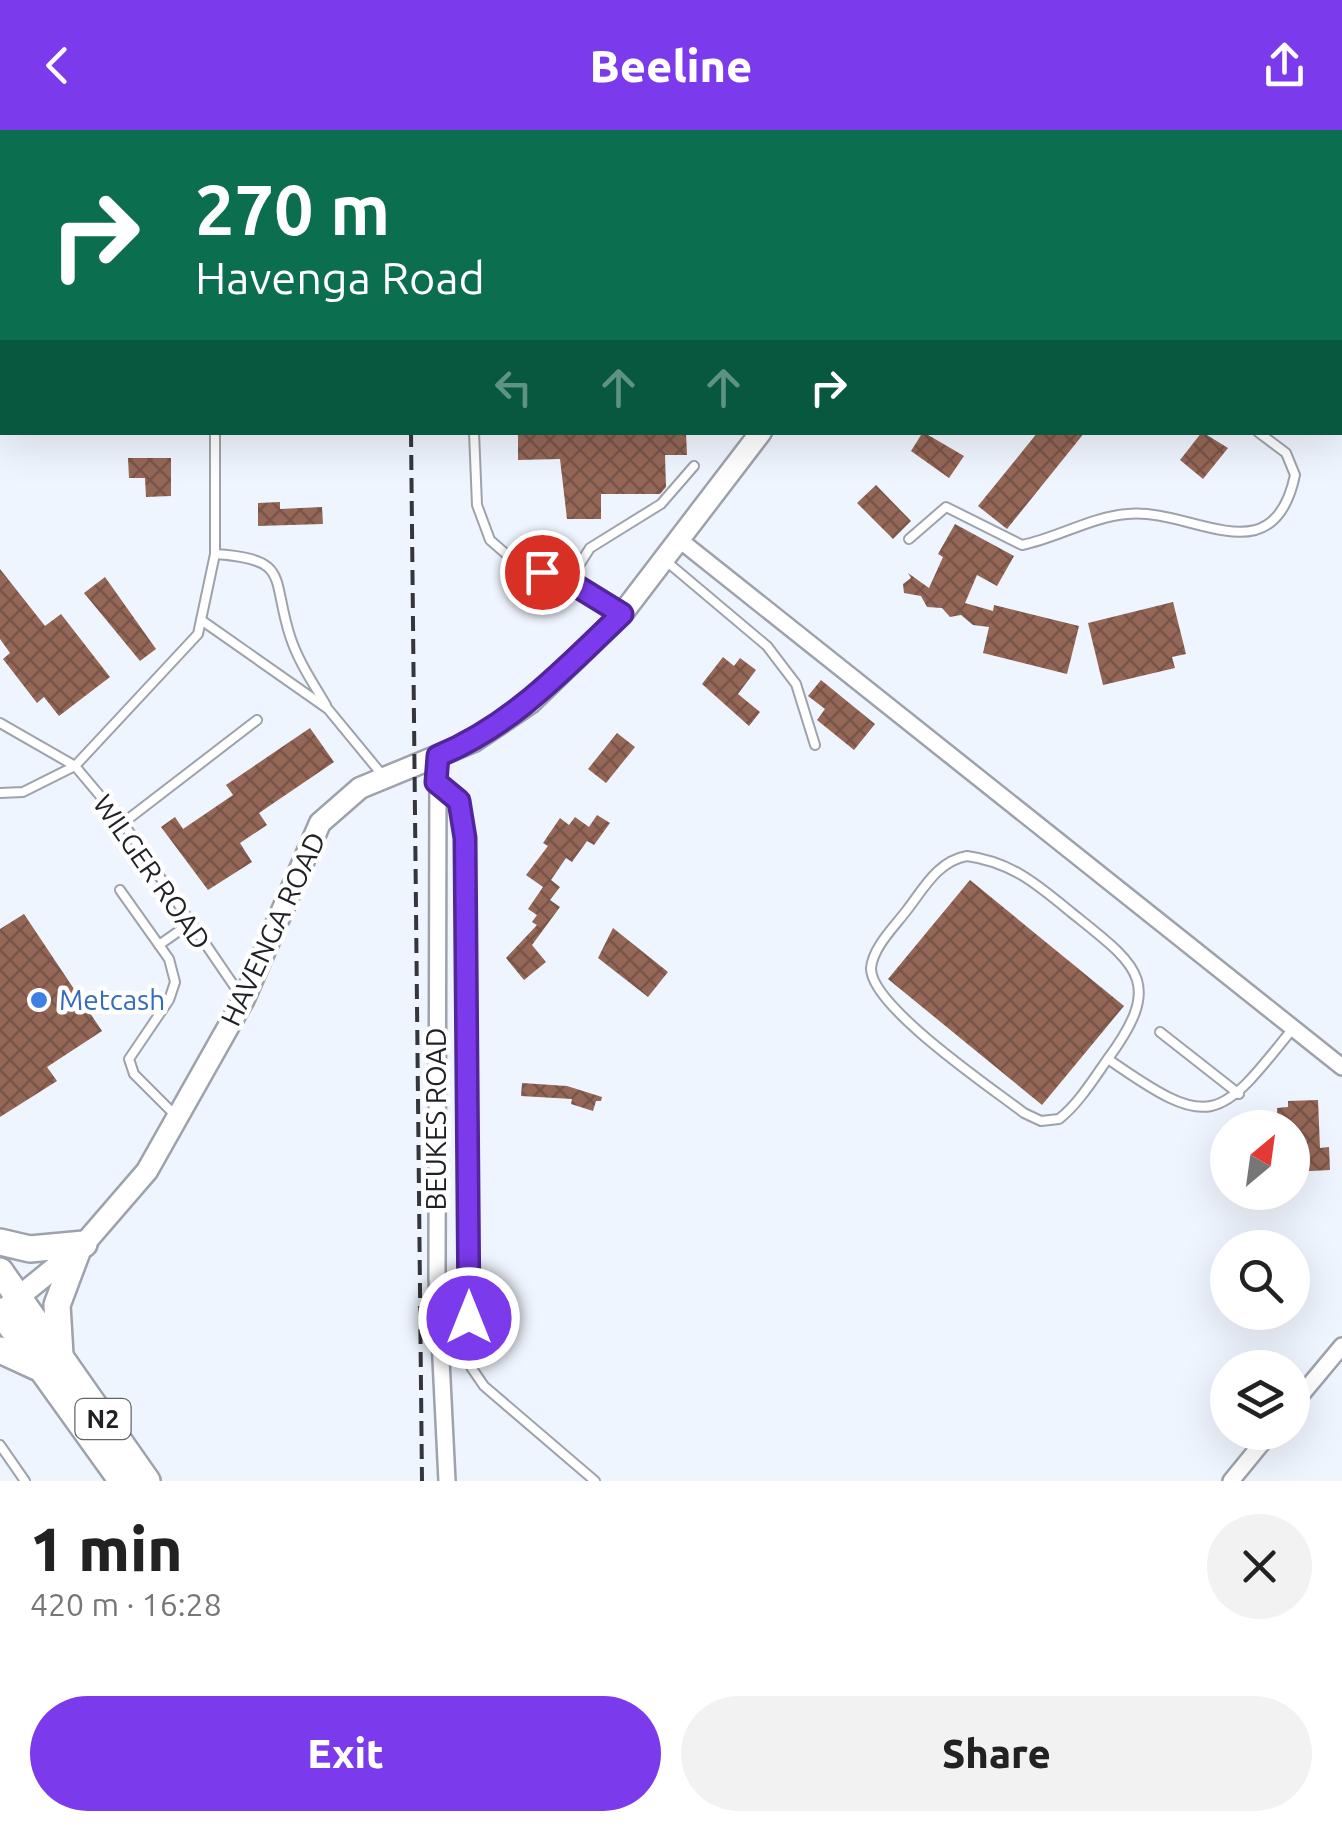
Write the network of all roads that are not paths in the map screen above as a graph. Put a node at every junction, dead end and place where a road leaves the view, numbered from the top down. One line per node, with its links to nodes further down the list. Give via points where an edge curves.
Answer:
1 (215, 435): 8 (lane)
2 (474, 435): 10 (lane, via 477,505 490,540 513,560)
3 (759, 435): 7 (street, HAVENGA ROAD)
4 (1262, 435): 6 (lane, via 1290,458 1295,475 1280,514 1264,527 1215,532 1126,514 1022,545 946,507)
5 (694, 466): 10 (lane, via 661,504 590,548)
6 (909, 539)
7 (681, 542): 9 (street, HAVENGA ROAD); 27 (street)
8 (215, 554): 12 (lane); 13 (lane, via 249,556 273,568 297,656)
9 (666, 561): 11 (street, HAVENGA ROAD); 16 (lane, via 767,646 796,684)
10 (570, 582): 11 (lane)
11 (622, 614): 17 (street, HAVENGA ROAD, via 530,703)
12 (204, 622): 13 (lane); 18 (lane)
13 (328, 709): 19 (lane)
14 (257, 720): 22 (lane)
15 (0, 723): 18 (lane, WILGER ROAD)
16 (815, 746)
17 (438, 756): 19 (street, HAVENGA ROAD); 20 (street, BEUKES ROAD)
18 (75, 766): 21 (lane, via 23,792); 22 (lane, WILGER ROAD)
19 (384, 777): 26 (street, HAVENGA ROAD, via 342,799 320,823)
20 (436, 782): 46 (street, BEUKES ROAD, via 437,1278); 47 (lane, via 459,801 465,838 471,1367 484,1386)
21 (0, 793)
22 (123, 823): 24 (lane, WILGER ROAD)
23 (120, 890): 25 (lane)
24 (189, 924): 25 (lane); 26 (lane, WILGER ROAD)
25 (160, 945): 32 (lane, via 173,967 174,990 129,1059 134,1074)
26 (244, 1000): 32 (street, HAVENGA ROAD)
27 (1294, 1028): 30 (street); 31 (lane)
28 (1160, 1032): 31 (lane)
29 (1108, 1060): 29 (lane, via 1139,1006 1140,988 1126,958 1016,870 967,856 943,864 875,954 872,976 882,996 1024,1114 1041,1121 1068,1112); 31 (lane, via 1184,1107 1218,1106)
30 (1342, 1066)
31 (1239, 1094)
32 (178, 1118): 34 (street, HAVENGA ROAD, via 127,1199)
33 (0, 1242): 34 (highway, via 30,1249)
34 (81, 1247): 36 (street, HAVENGA ROAD); 39 (highway, via 58,1305)
35 (0, 1271): 36 (highway, N2)
36 (6, 1306): 39 (highway, N2)
37 (1342, 1346): 40 (street)
38 (0, 1350): 39 (highway)
39 (50, 1363): 44 (highway, N2); 45 (highway, N2)
40 (1310, 1384)
41 (0, 1445): 43 (lane)
42 (1256, 1450): 48 (street)
43 (25, 1481)
44 (122, 1481)
45 (147, 1481)
46 (447, 1481)
47 (595, 1481)
48 (1231, 1481)

